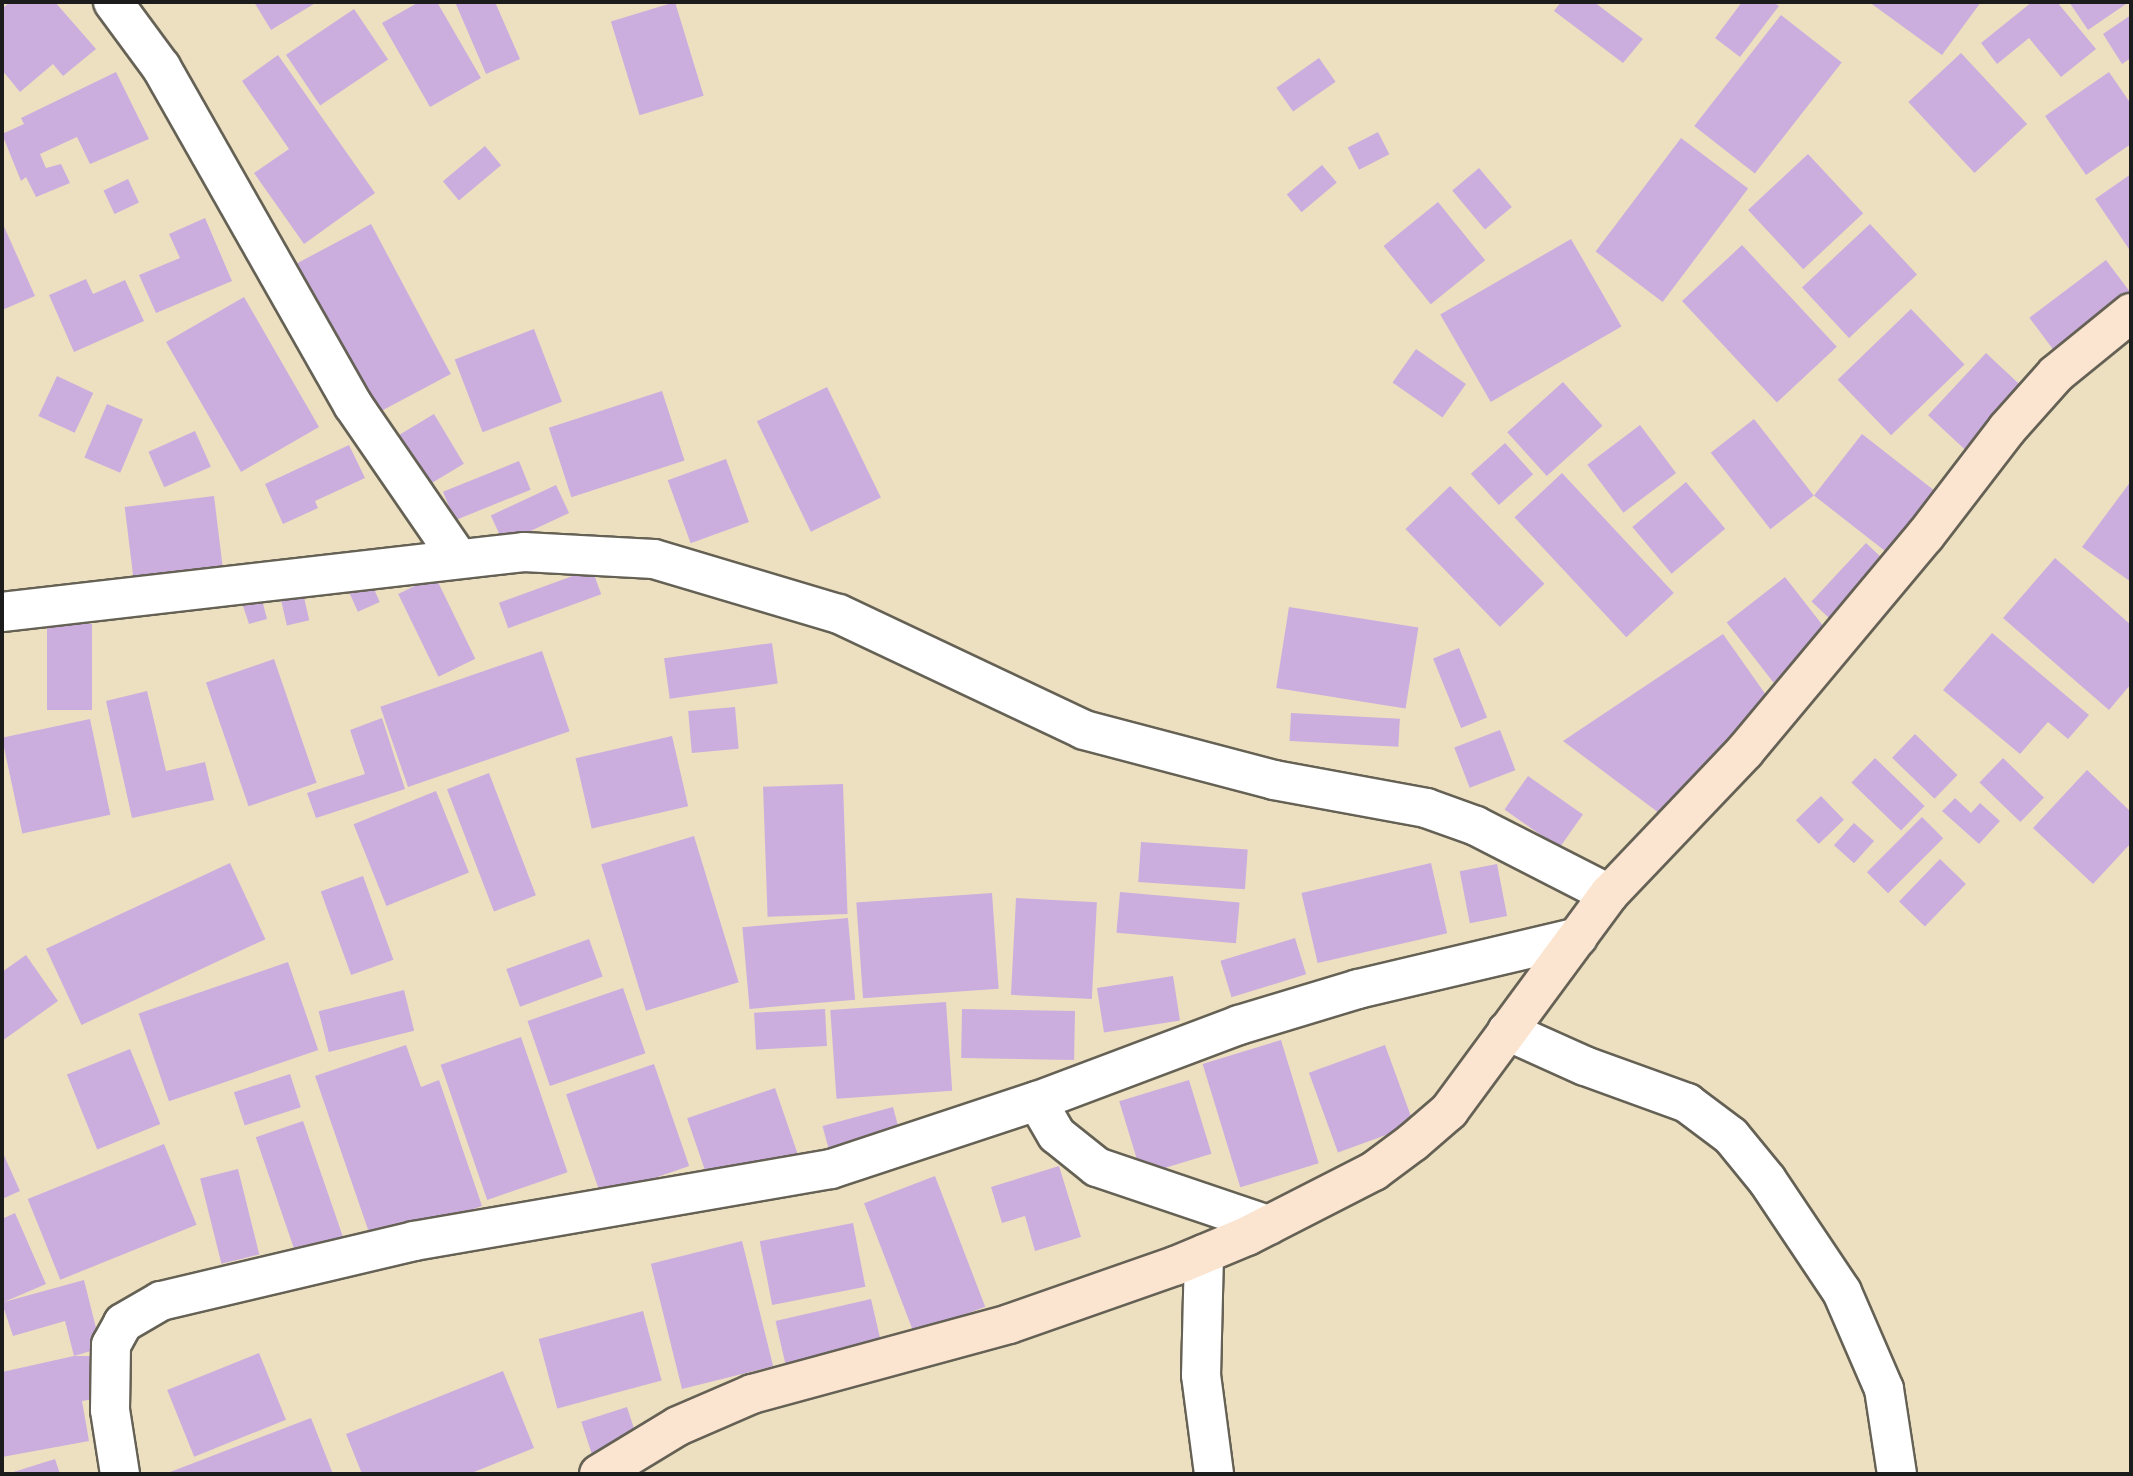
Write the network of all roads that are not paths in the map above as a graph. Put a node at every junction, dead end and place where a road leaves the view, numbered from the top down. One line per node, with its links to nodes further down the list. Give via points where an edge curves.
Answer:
1 (113, 2): 3 (street, via 161,67 353,405)
2 (2131, 313): 5 (main road, via 2056,374 2023,410 1745,751)
3 (458, 558): 4 (street); 5 (street, via 524,551 578,553 654,559 716,574 839,614 1084,730 1274,780 1426,808 1498,837)
4 (2, 612)
5 (1609, 894): 6 (main road)
6 (1578, 937): 7 (main road); 8 (street, via 1358,989 1239,1024)
7 (1507, 1031): 9 (main road, via 1449,1111 1413,1142 1374,1171); 14 (street, via 1686,1103 1731,1136 1768,1180 1842,1292 1884,1389)
8 (1037, 1101): 9 (street, via 1057,1135 1097,1167); 11 (street, via 831,1170 414,1241 161,1301 123,1323 111,1345 110,1410)
9 (1268, 1225): 10 (main road)
10 (1204, 1254): 12 (main road, via 1009,1324 752,1394 678,1426); 13 (street, via 1201,1375)
11 (120, 1474)
12 (598, 1474)
13 (1214, 1474)
14 (1897, 1474)

